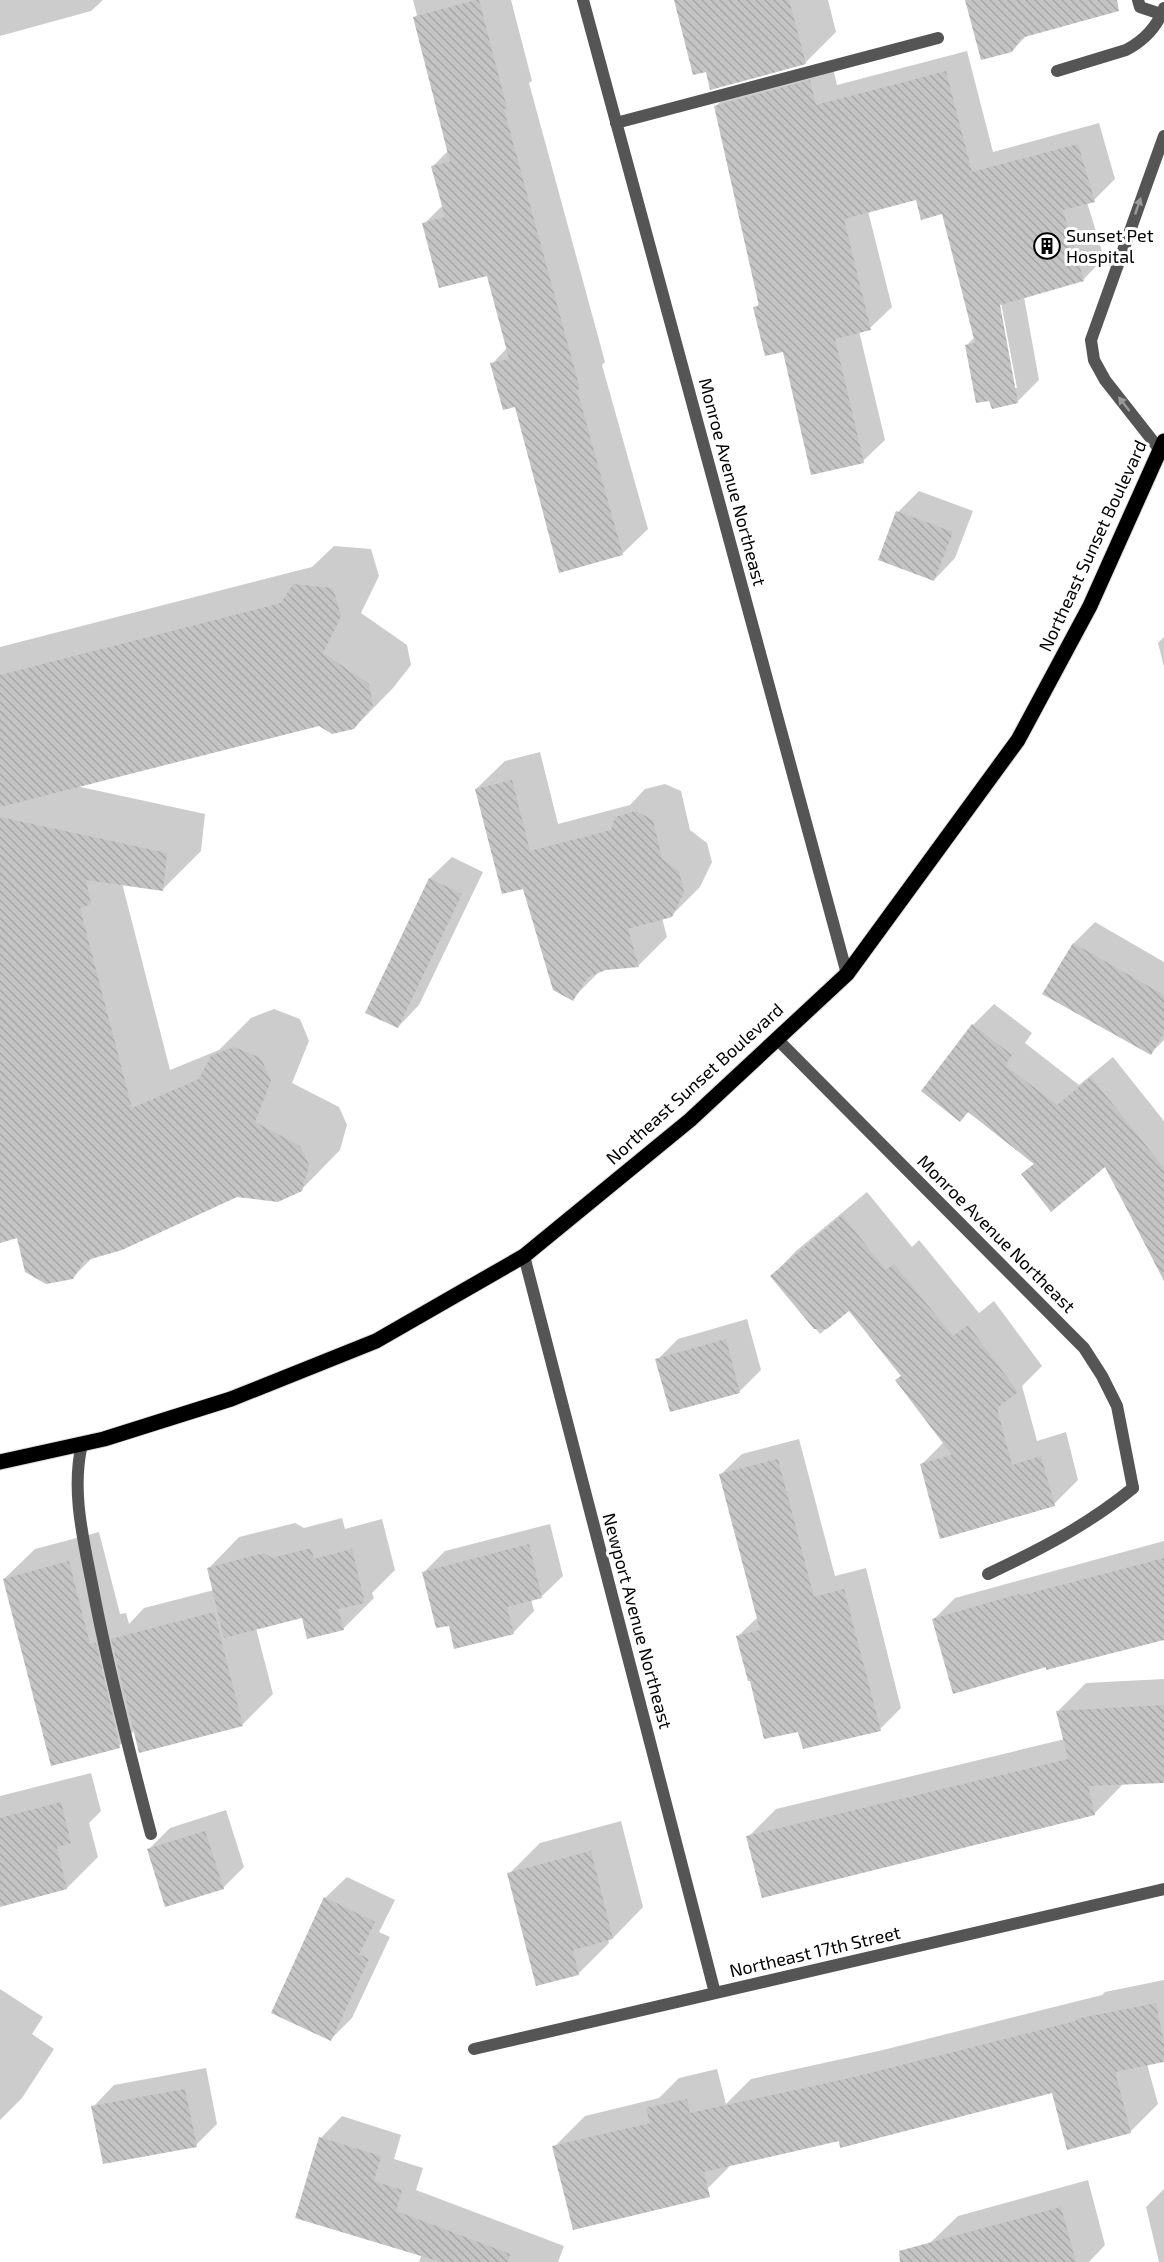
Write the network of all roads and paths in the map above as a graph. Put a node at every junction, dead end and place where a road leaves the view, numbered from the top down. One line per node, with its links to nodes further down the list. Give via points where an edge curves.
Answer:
1 (583, 0): 6 (street, Monroe Avenue Northeast)
2 (1138, 0): 3 (street, via 1140,7)
3 (1163, 13): 5 (street, via 1148,34 1126,50)
4 (938, 38): 6 (street)
5 (1057, 71)
6 (616, 123): 9 (street, Monroe Avenue Northeast)
7 (1164, 136): 8 (street, one-way to 7, via 1106,380 1094,360 1091,340)
8 (1162, 446): 9 (main road, Northeast Sunset Boulevard, via 1090,606 1018,740)
9 (847, 974): 10 (main road, Northeast Sunset Boulevard)
10 (777, 1039): 11 (main road, Northeast Sunset Boulevard, via 690,1120); 14 (street, Monroe Avenue Northeast, via 1084,1348 1117,1406 1133,1488 1055,1541)
11 (524, 1257): 12 (main road, Northeast Sunset Boulevard, via 376,1341 231,1399); 17 (street, Newport Avenue Northeast)
12 (82, 1444): 13 (main road, Northeast Sunset Boulevard); 15 (street, via 77,1485 81,1529 100,1631)
13 (0, 1462)
14 (988, 1574)
15 (151, 1834)
16 (1164, 1889): 17 (street, Northeast 17th Street)
17 (715, 1994): 18 (street, Northeast 17th Street)
18 (474, 2049)

